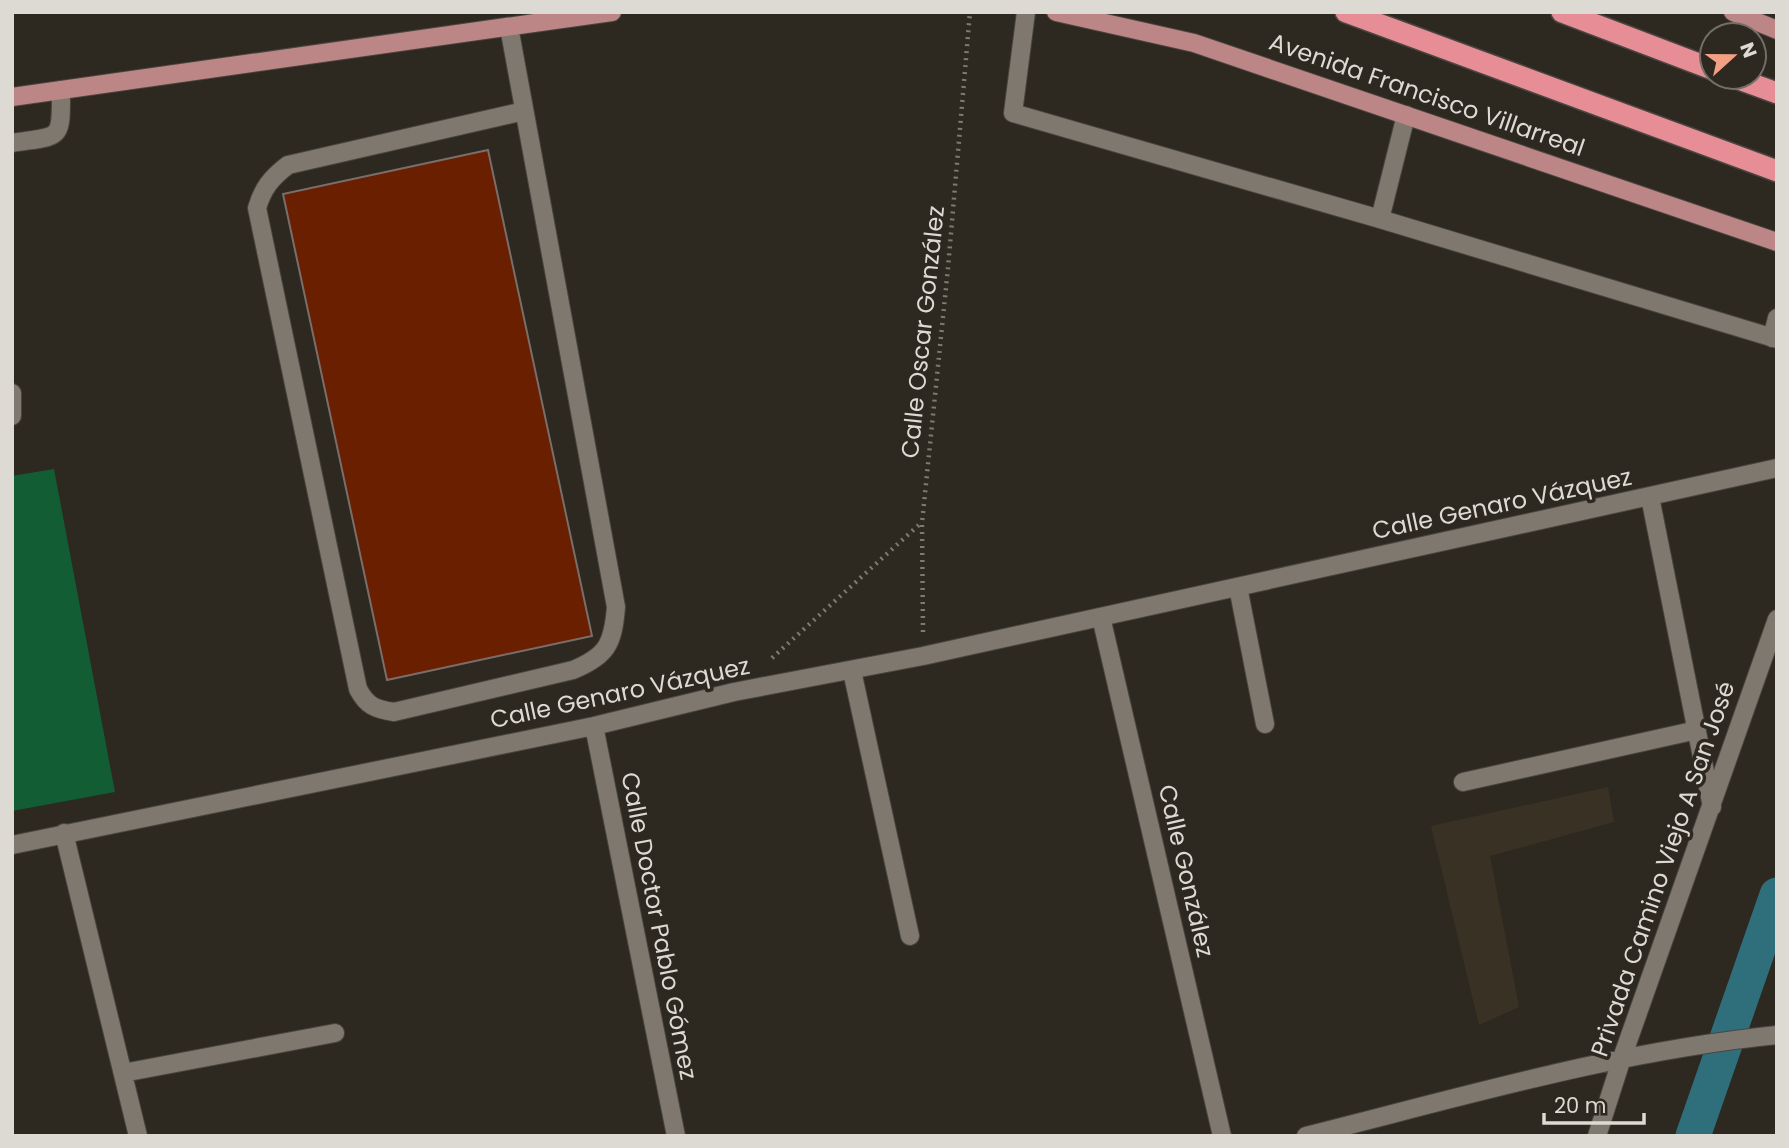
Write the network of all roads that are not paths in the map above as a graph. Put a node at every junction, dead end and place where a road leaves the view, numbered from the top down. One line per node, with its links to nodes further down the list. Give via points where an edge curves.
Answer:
1 (612, 12): 7 (main road)
2 (1026, 12): 16 (street, via 1013,113)
3 (1056, 12): 13 (main road, Avenida Francisco Villarreal, via 1194,43)
4 (1346, 12): 15 (highway, Avenida Francisco Villarreal)
5 (1562, 12): 9 (highway)
6 (1732, 12): 8 (main road)
7 (509, 27): 10 (main road); 12 (street)
8 (1777, 30)
9 (1698, 64)
10 (61, 90): 11 (main road); 14 (street, via 57,133)
11 (12, 97)
12 (524, 111): 12 (street, via 615,607 614,628 609,644 594,661 573,670 394,712 379,710 365,704 358,689 257,208 262,190 289,165)
13 (1406, 115): 16 (street); 17 (main road, Avenida Francisco Villarreal)
14 (12, 144)
15 (1777, 171)
16 (1380, 219): 19 (street)
17 (1777, 242)
18 (1777, 318): 19 (street)
19 (1774, 338)
20 (12, 393): 21 (street)
21 (12, 416)
22 (1777, 468): 23 (street, Calle Genaro Vázquez)
23 (1650, 497): 24 (street, Calle Genaro Vázquez); 30 (street)
24 (1238, 587): 25 (street, Calle Genaro Vázquez); 28 (street)
25 (1101, 617): 27 (street, Calle Genaro Vázquez); 42 (street, Calle González)
26 (1777, 620): 32 (street, Privada Camino Viejo A San José)
27 (852, 671): 29 (street, Calle Genaro Vázquez, via 734,692); 35 (street)
28 (1265, 724)
29 (594, 726): 33 (street, Calle Genaro Vázquez); 41 (street, Calle Doctor Pablo Gómez)
30 (1697, 730): 31 (street); 32 (street)
31 (1463, 782)
32 (1712, 807): 38 (street, Privada Camino Viejo A San José)
33 (64, 833): 34 (street, Calle Genaro Vázquez); 39 (street)
34 (12, 845)
35 (910, 936)
36 (335, 1033): 39 (street)
37 (1777, 1035): 38 (street)
38 (1622, 1058): 43 (street); 44 (street, Privada Camino Viejo A San José)
39 (123, 1073): 40 (street)
40 (138, 1136)
41 (676, 1136)
42 (1222, 1136)
43 (1306, 1136)
44 (1597, 1136)

